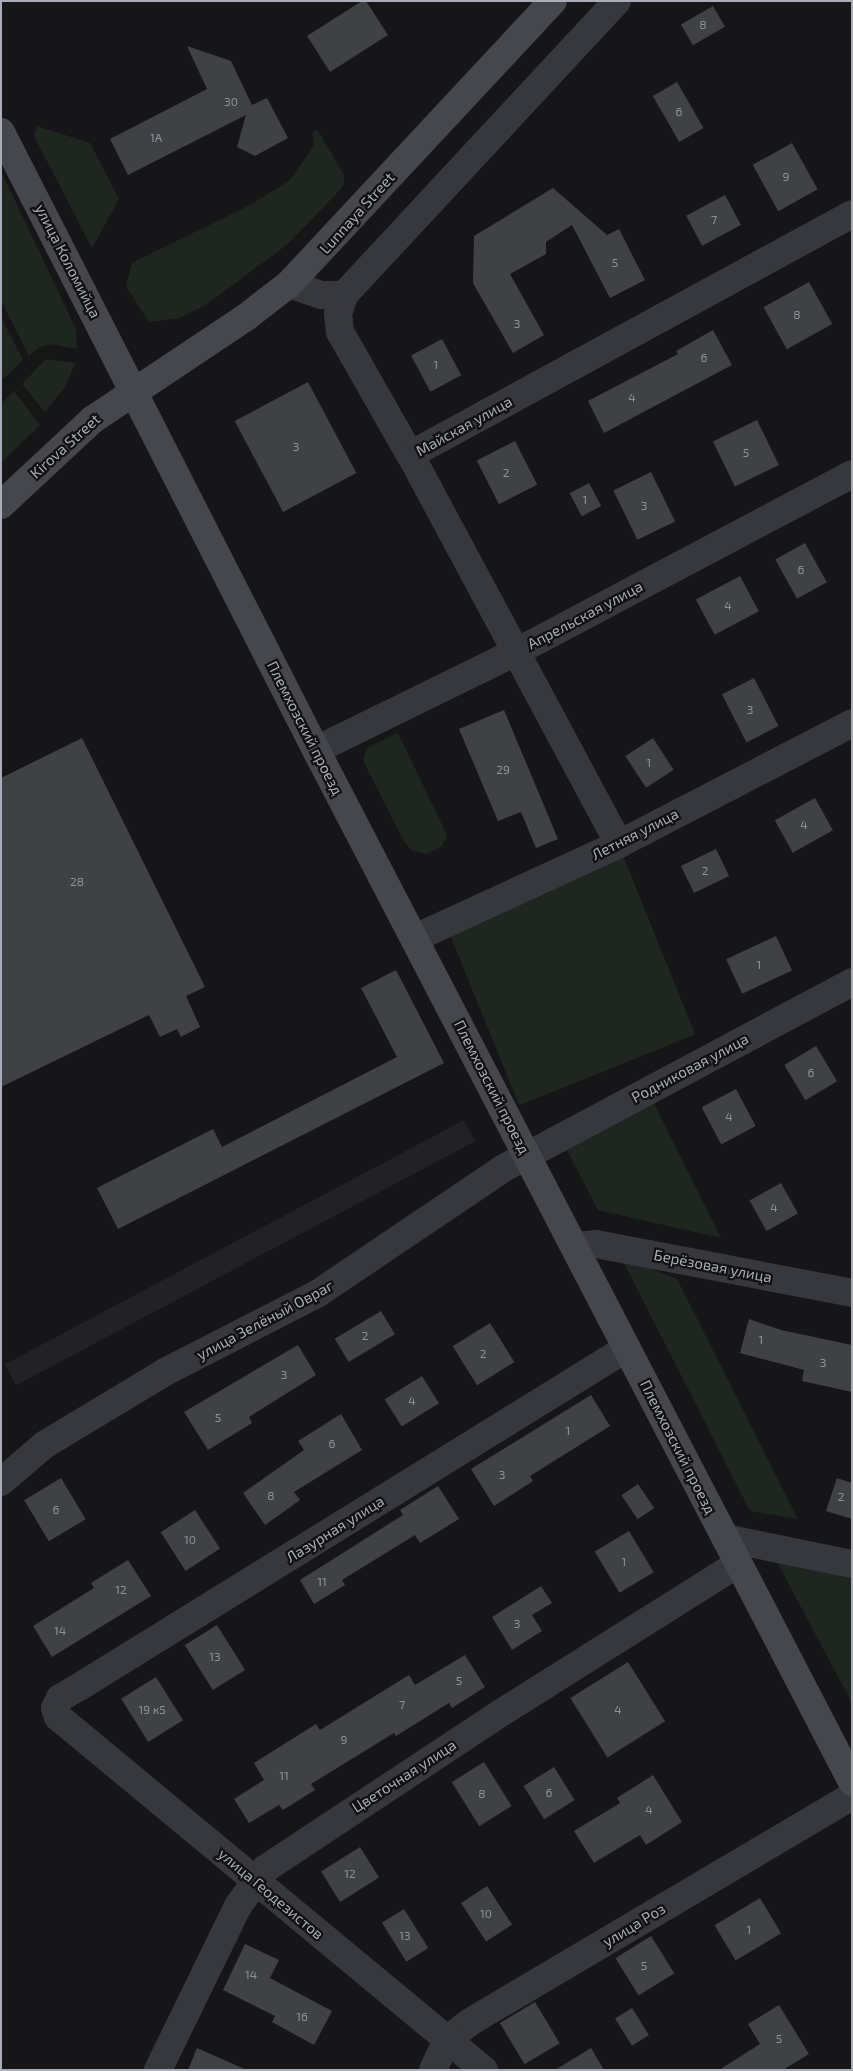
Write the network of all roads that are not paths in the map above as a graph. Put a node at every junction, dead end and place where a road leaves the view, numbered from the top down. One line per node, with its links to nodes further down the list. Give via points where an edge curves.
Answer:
1 (553, 1): 5 (main road, Lunnaya Street)
2 (617, 1): 6 (street)
3 (1, 132): 7 (main road, улица Коломийца)
4 (852, 214): 8 (street, Майская улица)
5 (289, 284): 6 (street, via 321,295); 7 (main road, Lunnaya Street, via 223,333)
6 (344, 295): 8 (street, via 338,314 340,332)
7 (133, 391): 10 (main road, Kirova Street, via 78,432); 13 (main road, Племхозский проезд)
8 (410, 455): 11 (street, Майская улица)
9 (852, 474): 11 (street, Апрельская улица)
10 (1, 506)
11 (516, 652): 13 (street, Апрельская улица); 14 (street, Майская улица)
12 (852, 723): 14 (street, Летняя улица)
13 (316, 750): 15 (main road, Племхозский проезд)
14 (619, 844): 15 (street, Летняя улица)
15 (414, 938): 17 (main road, Племхозский проезд)
16 (852, 982): 17 (street, Родниковая улица)
17 (528, 1156): 18 (main road, Племхозский проезд); 21 (street, улица Зелёный Овраг, via 489,1178 317,1294 184,1361 101,1409 44,1445)
18 (574, 1246): 19 (street, Берёзовая улица, via 596,1244); 20 (main road, Племхозский проезд)
19 (852, 1293)
20 (627, 1348): 22 (main road, Племхозский проезд); 25 (street, Лазурная улица, via 60,1698 56,1708)
21 (1, 1482)
22 (725, 1538): 23 (main road, Племхозский проезд); 24 (street)
23 (738, 1564): 26 (main road, Племхозский проезд); 28 (street, Цветочная улица, via 295,1847)
24 (852, 1564)
25 (58, 1717): 28 (street, улица Геодезистов)
26 (852, 1782)
27 (852, 1796): 29 (street, улица Роз, via 470,2022)
28 (254, 1881): 29 (street, улица Геодезистов); 30 (street, Цветочная улица, via 226,1929)
29 (447, 2040): 31 (street, улица Роз); 32 (street, улица Геодезистов)
30 (158, 2070)
31 (433, 2070)
32 (484, 2070)

